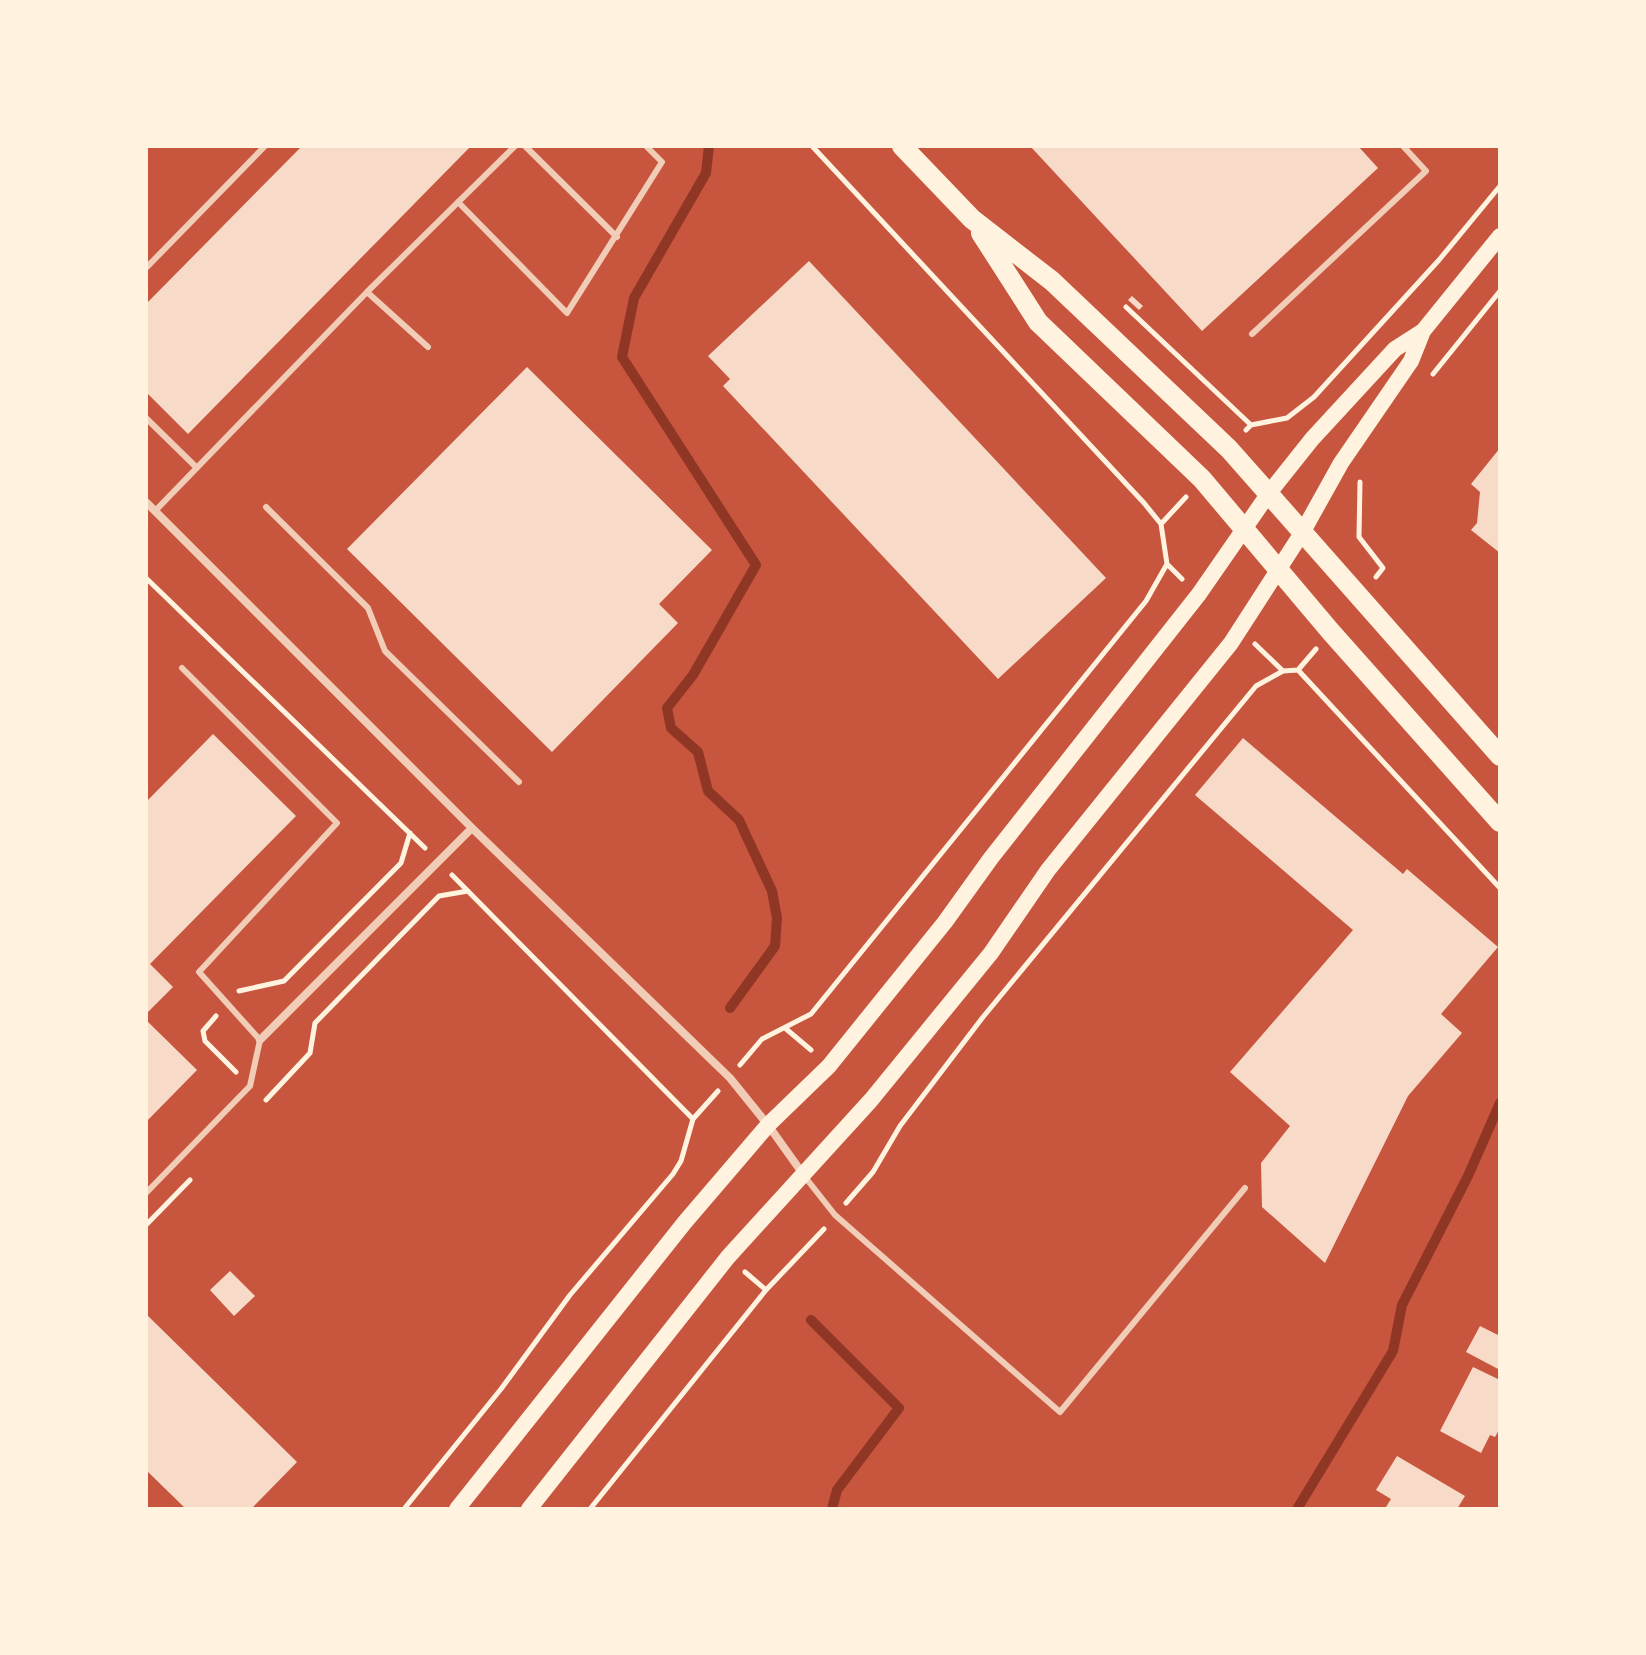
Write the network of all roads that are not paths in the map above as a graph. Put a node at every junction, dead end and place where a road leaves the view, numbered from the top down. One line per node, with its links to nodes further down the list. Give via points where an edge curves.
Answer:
1 (265, 146): 11 (lane)
2 (515, 146): 7 (lane)
3 (525, 146): 10 (lane)
4 (646, 146): 10 (lane, via 662,162)
5 (902, 146): 8 (main road)
6 (1403, 146): 14 (lane, via 1426,171)
7 (458, 202): 10 (lane, via 567,313); 12 (lane)
8 (972, 219): 18 (main road, via 1052,281); 22 (main road, via 1038,322 1202,479)
9 (1500, 236): 13 (main road)
10 (617, 237)
11 (146, 268)
12 (367, 292): 15 (lane); 17 (lane)
13 (1423, 331): 18 (main road, via 1395,349); 23 (main road, via 1411,361 1341,463)
14 (1252, 334)
15 (428, 347)
16 (146, 418): 17 (lane)
17 (197, 468): 21 (lane)
18 (1269, 493): 22 (main road); 23 (main road)
19 (146, 502): 21 (street)
20 (266, 507): 27 (lane, via 368,608 385,651)
21 (155, 511): 29 (street)
22 (1244, 530): 24 (main road); 31 (main road, via 839,1054)
23 (1302, 533): 24 (main road); 26 (main road)
24 (1279, 570): 28 (main road); 32 (main road, via 1241,630 1048,870 991,953)
25 (182, 668): 30 (lane, via 337,823 199,972)
26 (1500, 756)
27 (519, 782)
28 (1500, 822)
29 (472, 828): 30 (street); 31 (street, via 730,1078)
30 (260, 1040): 34 (lane, via 250,1086)
31 (768, 1125): 32 (street); 35 (main road)
32 (803, 1174): 33 (lane, via 835,1215 1060,1412); 36 (main road, via 728,1257)
33 (1245, 1188)
34 (146, 1193)
35 (457, 1509)
36 (529, 1509)

